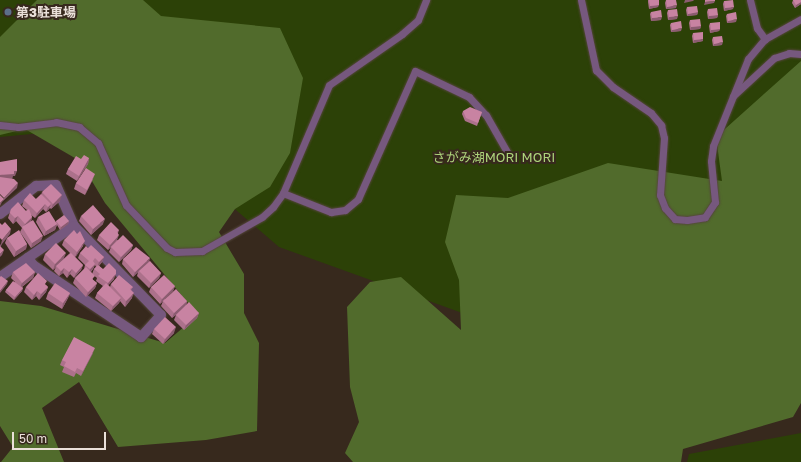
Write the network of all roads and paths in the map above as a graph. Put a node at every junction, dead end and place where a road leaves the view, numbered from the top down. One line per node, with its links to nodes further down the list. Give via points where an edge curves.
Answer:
1 (426, 0): 10 (lane, via 418,20 329,85)
2 (581, 0): 7 (lane, via 596,70 613,87 651,113 661,125 664,138 660,194 665,208 675,218 705,218 715,202 711,161 713,146)
3 (750, 0): 5 (lane, via 757,28)
4 (801, 19): 5 (lane)
5 (765, 39): 7 (lane, via 748,60)
6 (801, 54): 7 (lane, via 789,53 774,58)
7 (729, 101)
8 (0, 125): 10 (lane, via 18,127 56,122 79,127 98,143 126,205 167,248 175,252 202,251 262,218)
9 (510, 157): 10 (lane, via 486,115 469,97 414,71 358,199 344,210 331,212)
10 (283, 193)
11 (0, 214): 12 (street, via 36,186 56,185)
12 (74, 226): 13 (street); 13 (street, via 161,315 141,337 33,265)
13 (28, 258): 14 (street)
14 (0, 277)

